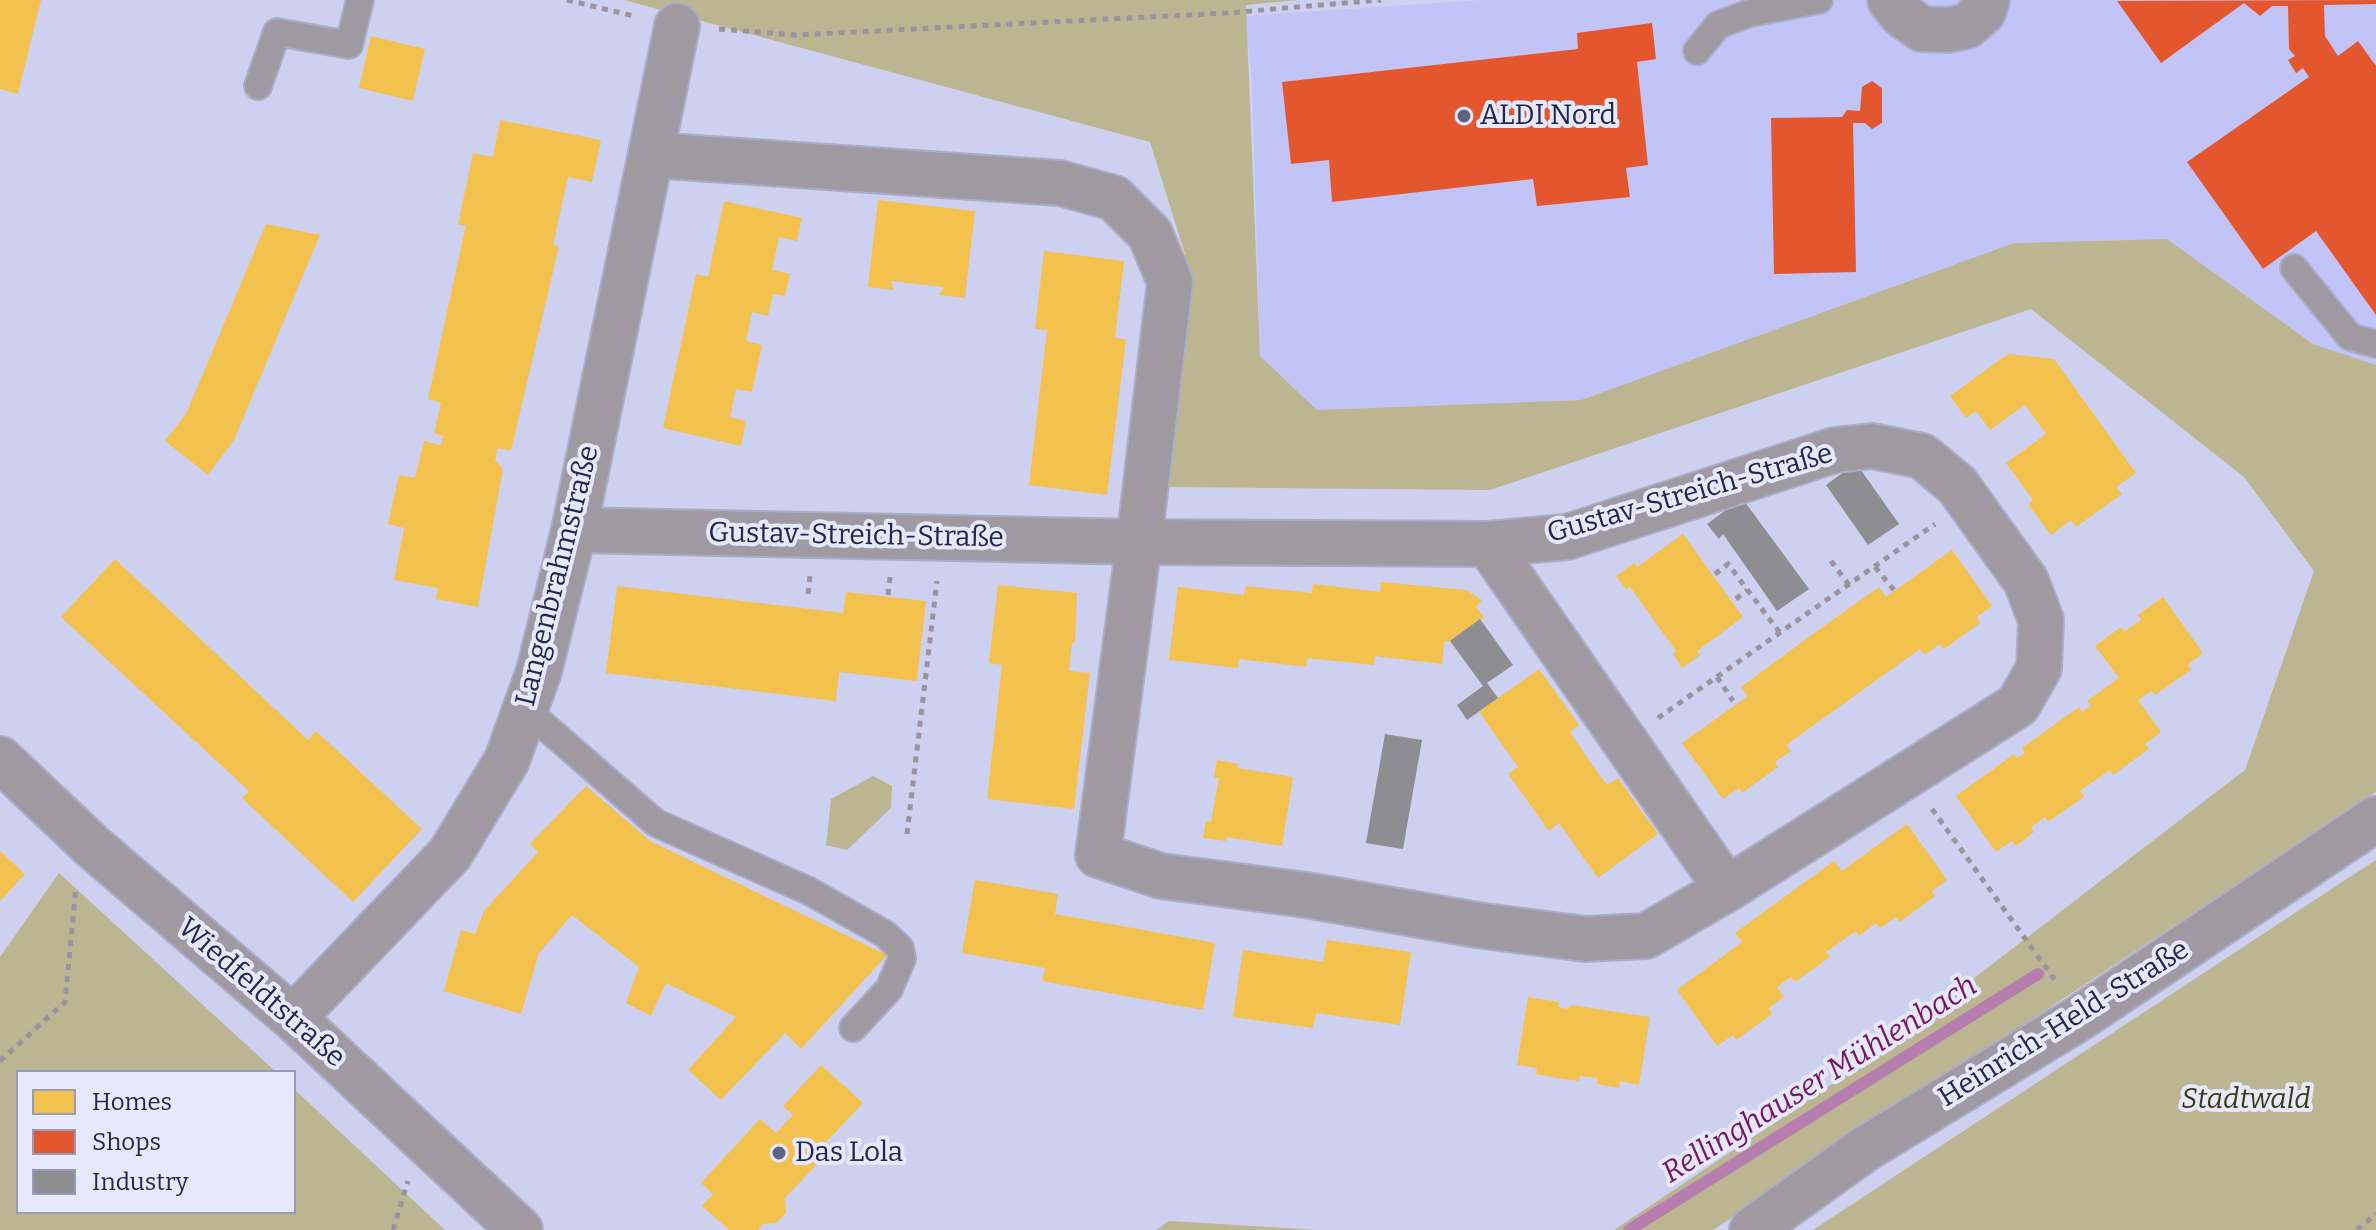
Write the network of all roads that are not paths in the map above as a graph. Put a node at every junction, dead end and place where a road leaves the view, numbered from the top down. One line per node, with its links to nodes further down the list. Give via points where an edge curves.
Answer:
1 (360, 0): 7 (lane, via 349,45 277,32)
2 (1819, 0): 6 (lane, via 1718,25)
3 (1890, 0): 4 (street, via 1922,29 1948,30 1967,26 1983,12)
4 (1987, 0)
5 (677, 26): 8 (street, Langenbrahmstraße)
6 (1697, 51)
7 (258, 86)
8 (652, 155): 11 (street, Langenbrahmstraße); 12 (street, via 1060,183 1114,198 1150,234 1170,282)
9 (2294, 268): 10 (lane, via 2350,337)
10 (2376, 344)
11 (574, 530): 12 (street, Gustav-Streich-Straße); 14 (street, Langenbrahmstraße)
12 (1139, 542): 13 (street, Gustav-Streich-Straße); 17 (street, Gustav-Streich-Straße, via 1098,855 1161,876 1585,939 1646,936)
13 (1488, 544): 17 (street); 17 (street, Gustav-Streich-Straße, via 1567,537 1835,450 1860,447 1922,456 1957,485 2026,581 2041,620 2039,668 2018,705)
14 (525, 709): 18 (street, Langenbrahmstraße, via 507,760 450,854); 19 (lane, via 656,823 809,891 900,948 902,959 889,989)
15 (0, 759): 18 (street, Wiedfeldtstraße, via 93,847)
16 (2376, 819): 21 (street, Heinrich-Held-Straße, via 2081,1017 1865,1149)
17 (1727, 889)
18 (293, 1018): 20 (street, Wiedfeldtstraße)
19 (853, 1028)
20 (520, 1230)
21 (1752, 1230)

